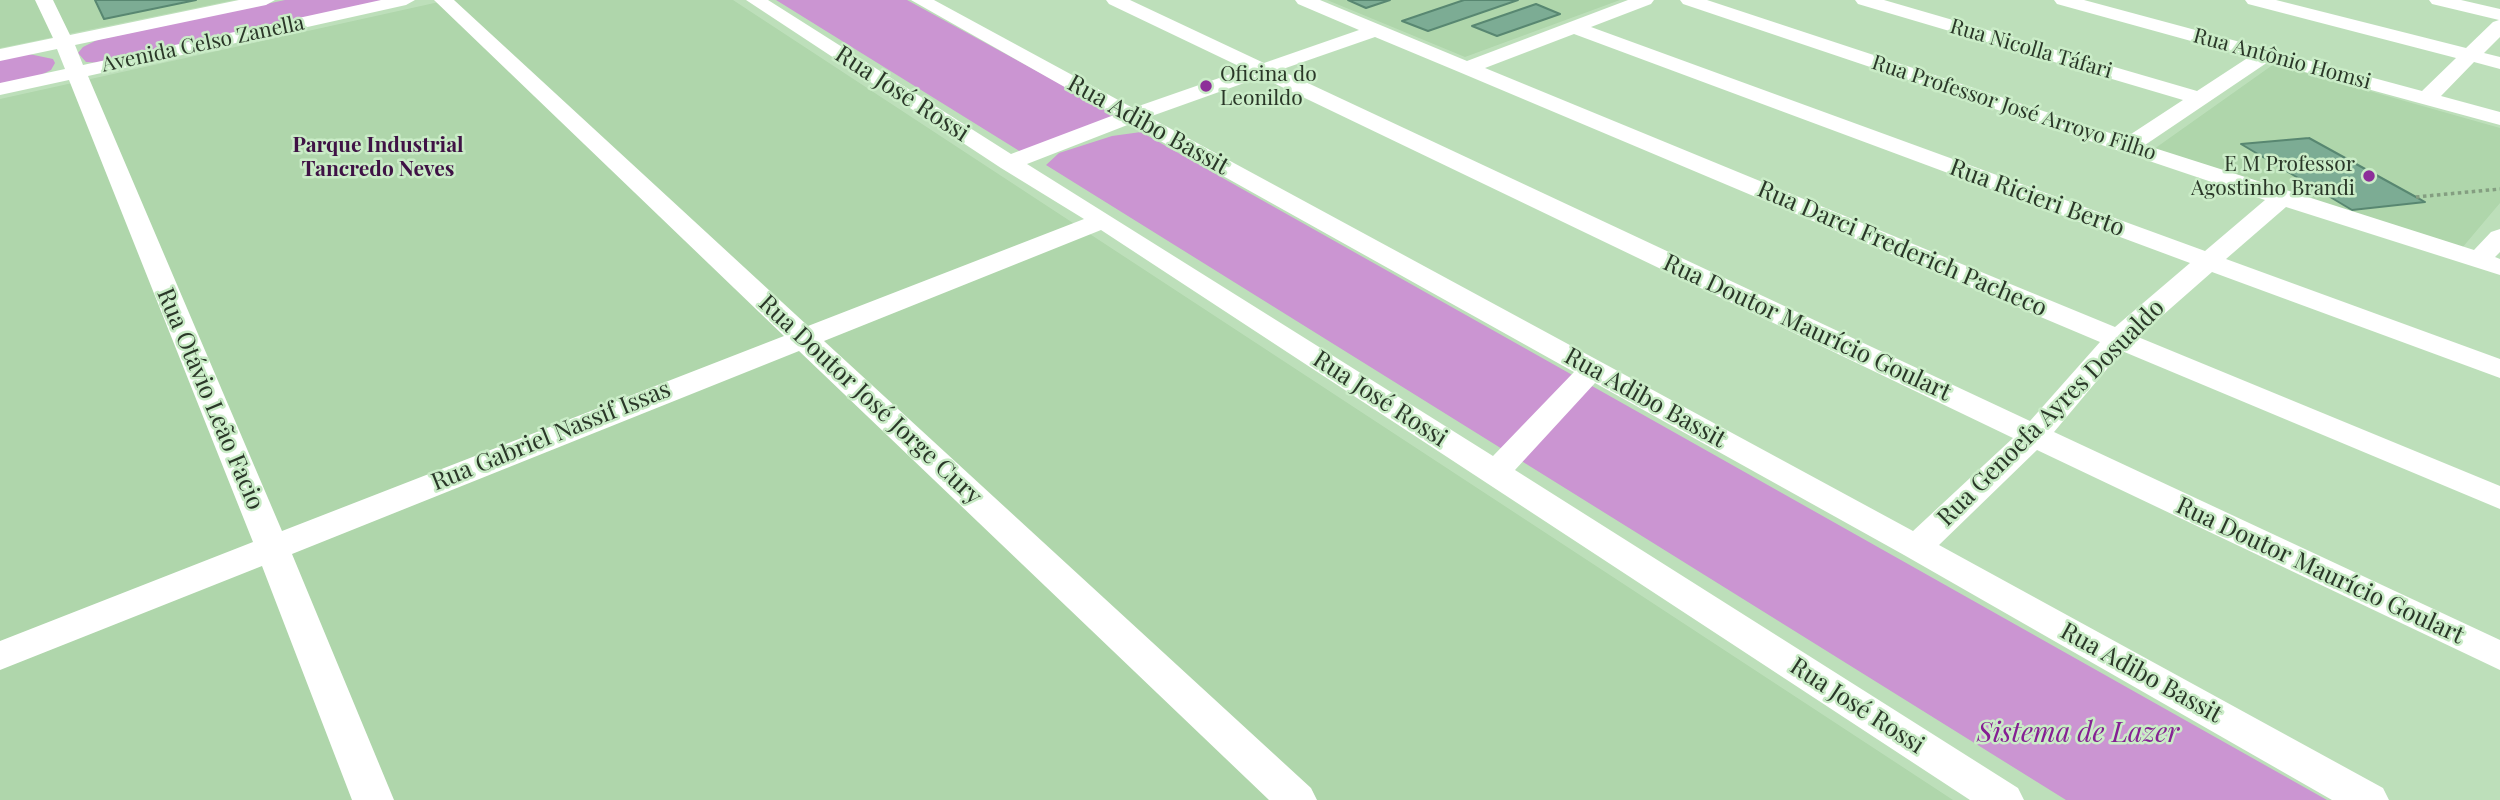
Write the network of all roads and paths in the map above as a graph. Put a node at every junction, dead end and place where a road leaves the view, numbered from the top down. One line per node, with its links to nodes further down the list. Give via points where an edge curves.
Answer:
1 (44, 0): 19 (street, Rua Otávio Leão Facio)
2 (266, 0): 19 (street, Avenida Celso Zanella)
3 (407, 0): 25 (street, Avenida Celso Zanella)
4 (443, 0): 41 (street, Rua Doutor José Jorge Cury)
5 (755, 0): 33 (street, Rua José Rossi)
6 (920, 0): 30 (street, Rua Adibo Bassit)
7 (1115, 0): 26 (street, Rua Doutor Maurício Goulart)
8 (1304, 0): 18 (street, Rua Darci Frederich Pacheco)
9 (1645, 0): 17 (street)
10 (1689, 0): 32 (street, Rua Professor José Arroyo Filho)
11 (1864, 0): 28 (street, Rua Nicolla Táfari)
12 (2063, 0): 21 (street, Rua Antônio Homsi)
13 (2254, 0): 22 (street)
14 (2438, 0): 15 (street)
15 (2500, 15)
16 (2500, 26): 22 (street)
17 (1574, 27): 24 (street); 39 (street, Rua Ricieri Berto)
18 (1376, 30): 24 (street, Rua Darci Frederich Pacheco); 26 (street)
19 (64, 42): 20 (street, Avenida Celso Zanella); 25 (street, Rua Otávio Leão Facio)
20 (0, 55)
21 (2265, 55): 28 (street); 29 (street, Rua Antônio Homsi)
22 (2471, 55): 23 (street); 29 (street)
23 (2500, 62)
24 (1466, 68): 42 (street, Rua Darci Frederich Pacheco)
25 (74, 71): 27 (street, Avenida Celso Zanella); 48 (street, Rua Otávio Leão Facio)
26 (1264, 71): 30 (street); 45 (street, Rua Doutor Maurício Goulart)
27 (0, 89)
28 (2199, 98): 32 (street)
29 (2427, 98): 31 (street, Rua Antônio Homsi)
30 (1131, 116): 33 (street); 44 (street, Rua Adibo Bassit)
31 (2500, 119)
32 (2128, 146): 36 (street, Rua Professor José Arroyo Filho)
33 (1009, 163): 37 (street, Rua José Rossi)
34 (2500, 189): 35 (path)
35 (2416, 197)
36 (2283, 198): 39 (street, Rua Genoefa Ayres Dosualdo); 40 (street, Rua Professor José Arroyo Filho)
37 (1102, 220): 41 (street, Rua Gabriel Nassif Issas); 46 (street, Rua José Rossi)
38 (2500, 237): 40 (street)
39 (2207, 261): 42 (street, Rua Genoefa Ayres Dosualdo); 43 (street, Rua Ricieri Berto)
40 (2490, 263)
41 (802, 337): 48 (street, Rua Gabriel Nassif Issas); 53 (street, Rua Doutor José Jorge Cury)
42 (2118, 339): 45 (street, Rua Genoefa Ayres Dosualdo); 47 (street, Rua Darci Frederich Pacheco)
43 (2500, 369)
44 (1592, 370): 46 (street); 49 (street, Rua Adibo Bassit)
45 (2034, 435): 49 (street, Rua Genoefa Ayres Dosualdo); 51 (street, Rua Doutor Maurício Goulart)
46 (1494, 472): 54 (street, Rua José Rossi)
47 (2500, 498)
48 (272, 547): 50 (street, Rua Gabriel Nassif Issas); 52 (street, Rua Otávio Leão Facio)
49 (1916, 547): 55 (street, Rua Adibo Bassit)
50 (0, 656)
51 (2500, 656)
52 (373, 800)
53 (1296, 800)
54 (2003, 800)
55 (2368, 800)

